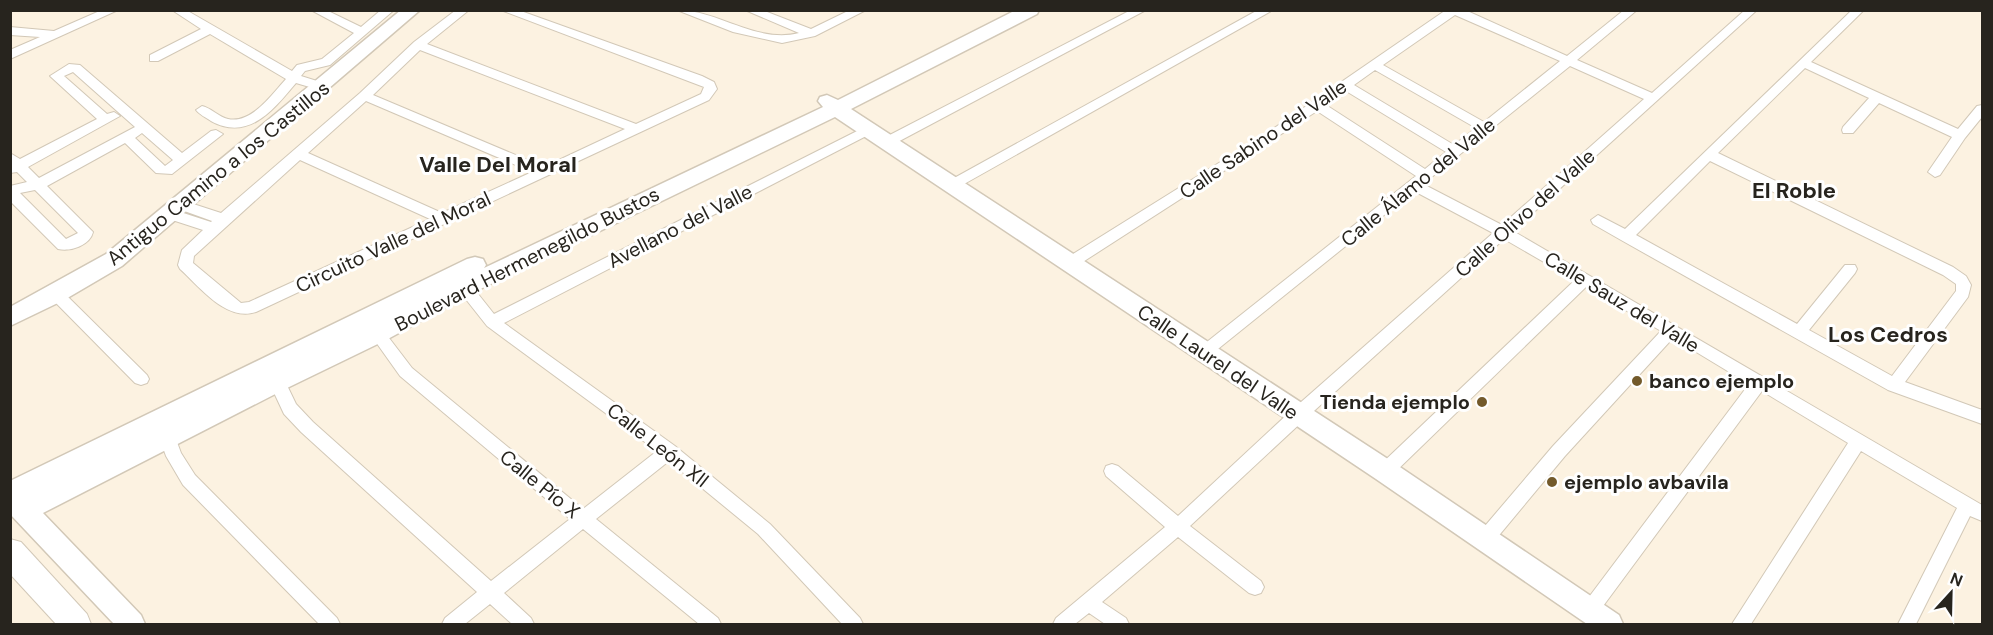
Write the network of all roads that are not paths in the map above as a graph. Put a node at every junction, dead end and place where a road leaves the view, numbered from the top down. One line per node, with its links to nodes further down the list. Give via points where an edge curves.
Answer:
1 (113, 10): 23 (street)
2 (177, 10): 19 (street)
3 (316, 10): 21 (street)
4 (389, 10): 21 (street)
5 (412, 10): 30 (street, Antiguo Camino a los Castillos)
6 (464, 10): 24 (street, Circuito Valle del Moral)
7 (506, 10): 45 (street, Circuito Valle del Moral, via 710,85 705,97)
8 (682, 10): 22 (street, via 774,38)
9 (750, 10): 22 (street)
10 (861, 10): 22 (street)
11 (1003, 10): 37 (street, Boulevard Hermenegildo Bustos)
12 (1031, 10): 37 (street, Boulevard Hermenegildo Bustos)
13 (1141, 10): 52 (street)
14 (1268, 10): 62 (street)
15 (1632, 10): 27 (street, Calle Álamo del Valle)
16 (1752, 10): 36 (street, Calle Olivo del Valle)
17 (1859, 10): 28 (street)
18 (1454, 11): 27 (street); 29 (street, Calle Sabino del Valle)
19 (209, 30): 26 (street); 31 (street)
20 (10, 31): 23 (street)
21 (361, 32): 31 (street, via 326,62 304,67)
22 (811, 33)
23 (58, 35): 25 (street)
24 (418, 45): 34 (street, Circuito Valle del Moral); 45 (street)
25 (10, 56)
26 (154, 58)
27 (1570, 62): 36 (street); 46 (street, Calle Álamo del Valle)
28 (1804, 63): 35 (street); 55 (street)
29 (1376, 65): 33 (street, Calle Sabino del Valle); 46 (street)
30 (338, 74): 32 (street); 39 (street, Antiguo Camino a los Castillos)
31 (292, 77): 32 (street); 42 (street, via 263,112 243,123 225,123)
32 (313, 84): 39 (street, via 296,99)
33 (1344, 84): 38 (street, Calle Sabino del Valle); 53 (street)
34 (364, 96): 54 (street, Circuito Valle del Moral); 58 (street)
35 (1877, 97): 48 (street); 50 (street)
36 (1653, 98): 69 (street, Calle Olivo del Valle)
37 (831, 104): 47 (street, Calle Laurel del Valle); 74 (street, Boulevard Hermenegildo Bustos)
38 (1316, 104): 60 (street); 71 (street, Calle Sabino del Valle)
39 (299, 107): 65 (street, Antiguo Camino a los Castillos)
40 (1983, 109): 50 (street)
41 (125, 110): 43 (street); 43 (street, via 76,68 56,76); 44 (street)
42 (202, 110)
43 (106, 120): 57 (street)
44 (144, 127): 51 (street); 56 (street)
45 (634, 128): 58 (street, Circuito Valle del Moral)
46 (1485, 128): 53 (street, Calle Álamo del Valle)
47 (867, 130): 52 (street, Calle Laurel del Valle); 77 (street, Avellano del Valle)
48 (1848, 130)
49 (216, 134): 56 (street)
50 (1960, 135): 59 (street)
51 (126, 137): 56 (street, via 161,170 166,171); 61 (street)
52 (887, 142): 62 (street, Calle Laurel del Valle)
53 (1456, 152): 60 (street, Calle Álamo del Valle)
54 (299, 154): 66 (street); 68 (street, Circuito Valle del Moral)
55 (1708, 154): 70 (street); 85 (street, via 1962,281 1963,293)
56 (182, 160)
57 (13, 164): 61 (street)
58 (544, 172): 66 (street, Circuito Valle del Moral)
59 (1935, 172)
60 (1426, 176): 63 (street, Calle Álamo del Valle)
61 (39, 184): 64 (street); 64 (street, via 86,232 82,238 63,245)
62 (952, 185): 71 (street, Calle Laurel del Valle)
63 (1414, 186): 69 (street, Calle Sauz del Valle); 81 (street, Calle Álamo del Valle)
64 (10, 191)
65 (176, 209): 68 (street); 75 (street, Antiguo Camino a los Castillos, via 114,260)
66 (442, 219): 68 (street, Circuito Valle del Moral, via 273,299 243,309 231,305 186,265 187,254)
67 (1598, 220): 70 (street)
68 (218, 224)
69 (1503, 232): 73 (street, Calle Sauz del Valle); 86 (street, Calle Olivo del Valle)
70 (1626, 236): 79 (street)
71 (1070, 263): 81 (street, Calle Laurel del Valle)
72 (1850, 269): 79 (street)
73 (1585, 279): 78 (street, Calle Sauz del Valle); 92 (street)
74 (459, 281): 77 (street, Calle León XII); 80 (street, Boulevard Hermenegildo Bustos); 88 (street, Boulevard Hermenegildo Bustos)
75 (56, 294): 76 (street, Antiguo Camino a los Castillos); 82 (street)
76 (10, 317)
77 (492, 322): 90 (street, Calle León XII)
78 (1671, 330): 84 (street, Calle Sauz del Valle); 98 (street)
79 (1800, 332): 85 (street)
80 (378, 334): 83 (street, Boulevard Hermenegildo Bustos); 96 (street, Calle Pío X, via 405,372)
81 (1203, 353): 86 (street, Calle Laurel del Valle)
82 (141, 379)
83 (277, 382): 88 (street, Boulevard Hermenegildo Bustos); 101 (street, via 296,416)
84 (1760, 383): 89 (street, Calle Sauz del Valle); 103 (street)
85 (1894, 385): 87 (street)
86 (1298, 415): 92 (street, Calle Laurel del Valle); 97 (street, Calle Olivo del Valle)
87 (1983, 417)
88 (164, 427): 93 (street, Boulevard Hermenegildo Bustos); 106 (street, via 174,456 189,480)
89 (1859, 440): 94 (street, Calle Sauz del Valle); 113 (street)
90 (669, 451): 96 (street); 110 (street, Calle León XII, via 784,548)
91 (1112, 471): 97 (street)
92 (1385, 471): 98 (street, Calle Laurel del Valle)
93 (15, 500): 105 (street)
94 (1967, 505): 95 (street, Calle Sauz del Valle); 114 (street)
95 (1983, 514)
96 (584, 520): 101 (street); 109 (street, Calle Pío X)
97 (1178, 527): 100 (street); 102 (street, Calle Olivo del Valle)
98 (1485, 539): 103 (street, Calle Laurel del Valle)
99 (10, 552): 104 (main road)
100 (1255, 587)
101 (490, 592): 107 (street); 108 (street)
102 (1089, 603): 111 (street, Calle Olivo del Valle); 112 (street)
103 (1599, 618)
104 (76, 624)
105 (131, 624)
106 (331, 624)
107 (451, 624)
108 (525, 624)
109 (712, 624)
110 (854, 624)
111 (1062, 624)
112 (1120, 624)
113 (1741, 624)
114 (1907, 624)

